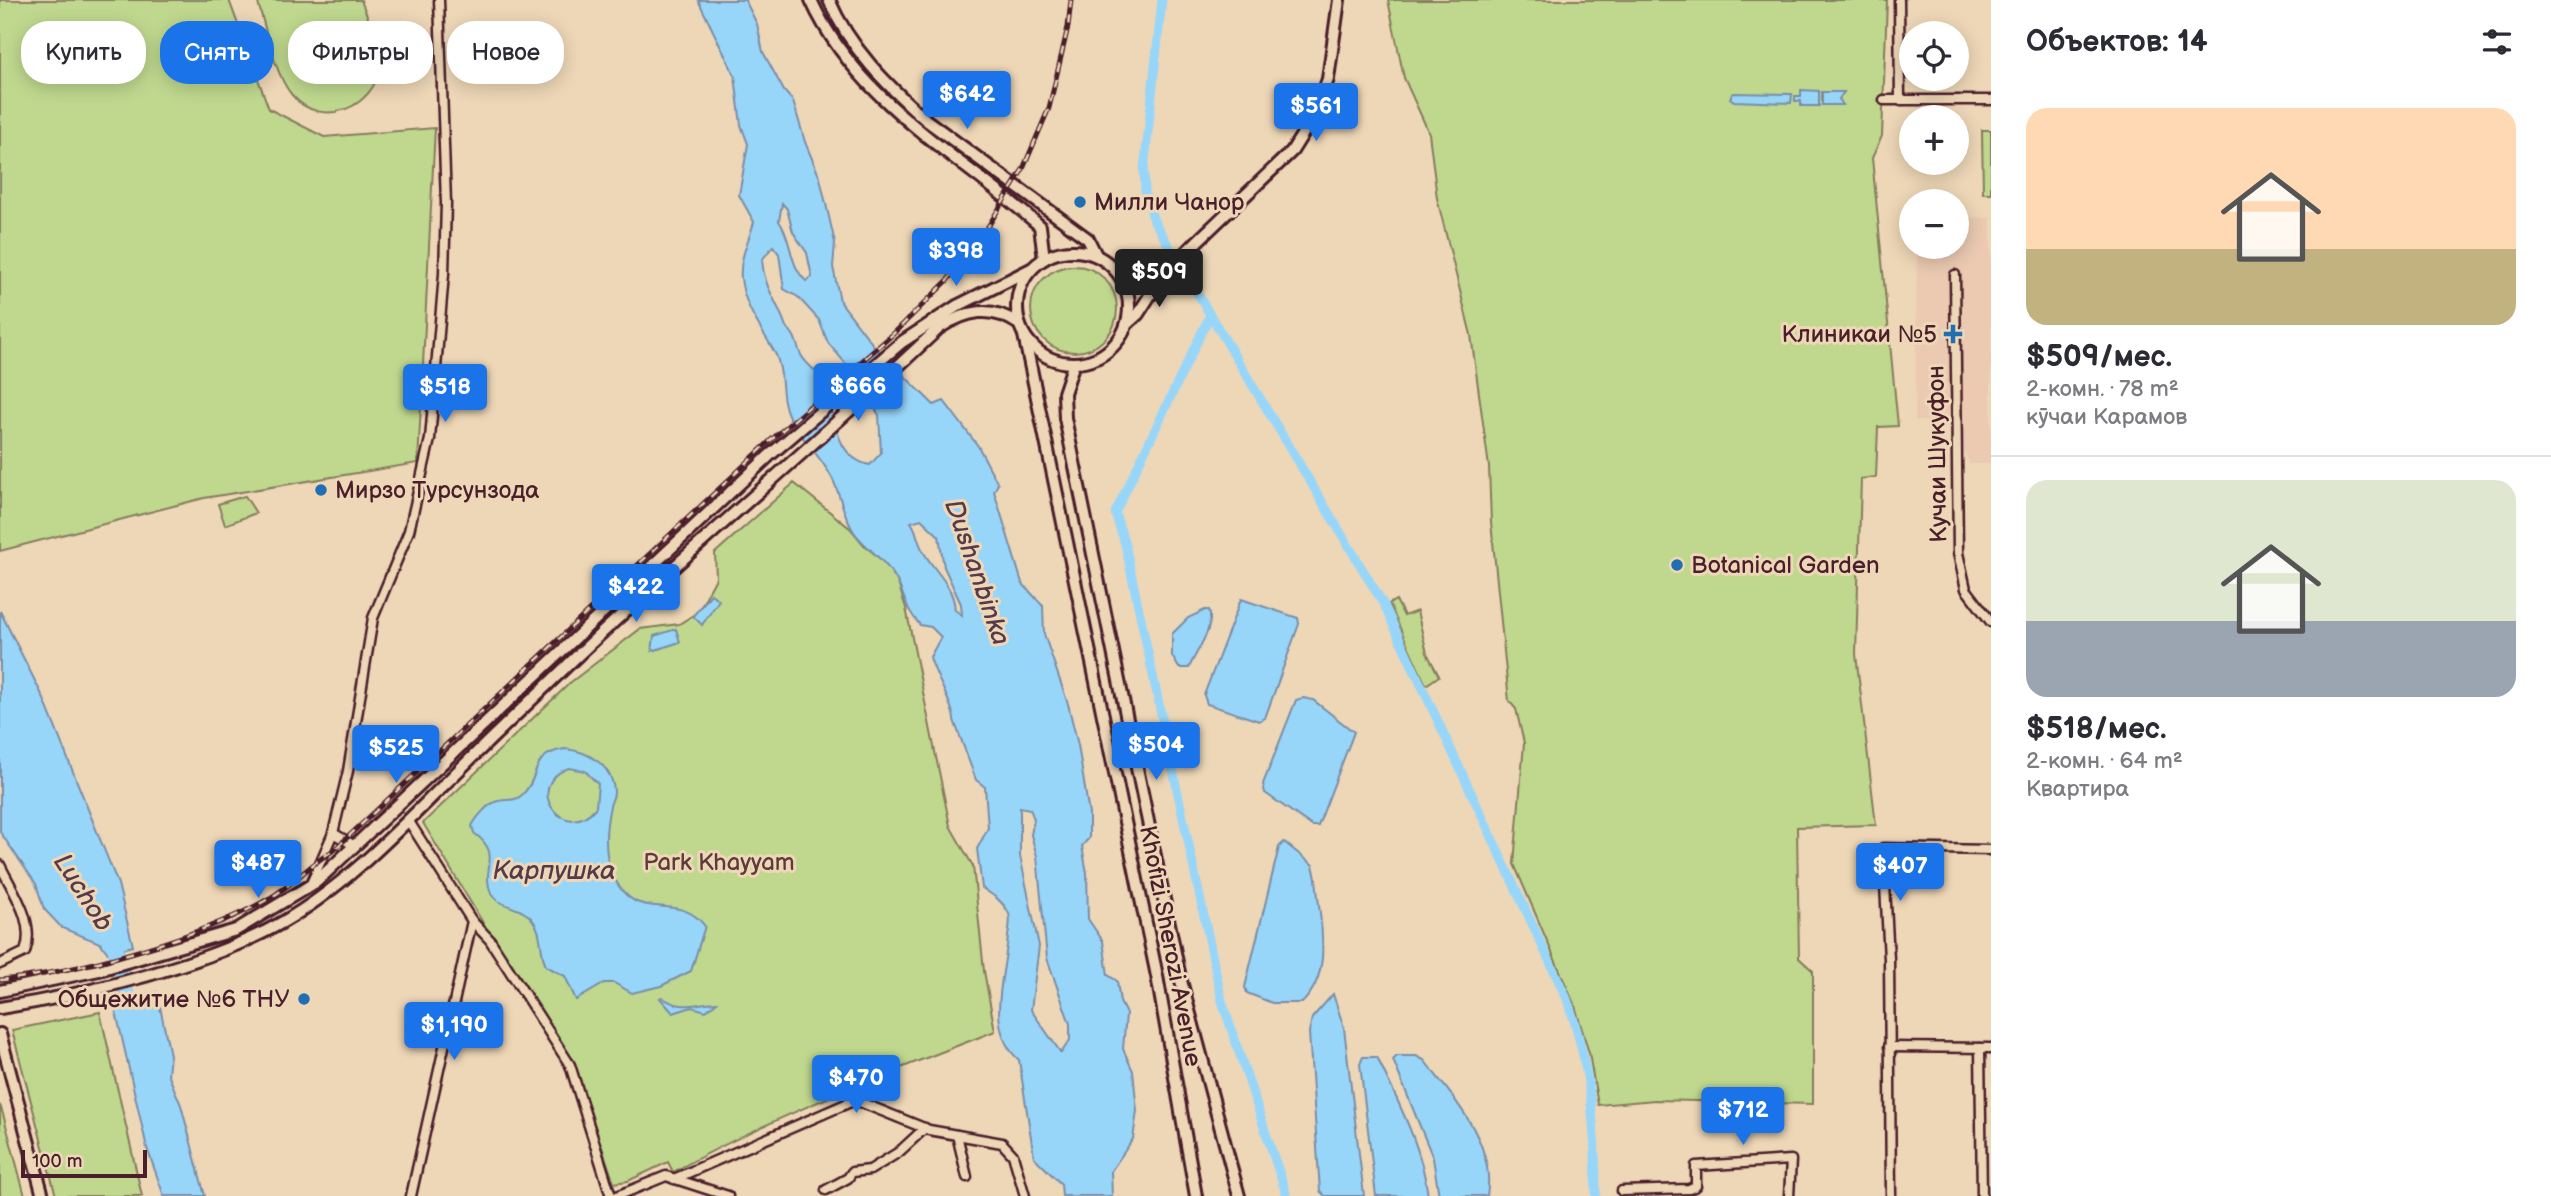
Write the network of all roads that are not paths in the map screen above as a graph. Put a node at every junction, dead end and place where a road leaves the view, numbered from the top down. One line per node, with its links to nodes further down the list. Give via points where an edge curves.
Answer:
1 (439, 0): 23 (street, via 446,203 430,439 409,531 373,618 361,704)
2 (811, 0): 10 (main road, via 846,60 882,99 1040,226)
3 (829, 0): 9 (main road, via 860,54 906,103 1088,239)
4 (1339, 0): 12 (main road, via 1328,79 1317,111 1292,151)
5 (1899, 0): 7 (street)
6 (1884, 100): 7 (street)
7 (1900, 100): 8 (street)
8 (1991, 100)
9 (1096, 255): 10 (main road, via 1075,250); 14 (main road)
10 (1044, 259): 11 (main road)
11 (1031, 269): 16 (main road, via 1021,286); 20 (main road, via 957,306 902,342 770,455)
12 (1165, 272): 14 (main road); 15 (main road)
13 (1955, 275): 19 (street, Кучаи Шукуфон, via 1958,553 1966,589)
14 (1123, 279): 15 (main road)
15 (1128, 323): 18 (main road, via 1117,342 1101,356)
16 (1019, 324): 17 (main road); 21 (main road, via 992,312 970,311 939,328)
17 (1024, 335): 18 (main road, via 1045,356); 48 (main road, Khofizi Sherozi Avenue, via 1157,976)
18 (1074, 363): 49 (main road, Khofizi Sherozi Avenue, via 1064,393 1065,418 1180,977)
19 (1991, 622)
20 (459, 747): 21 (main road); 24 (main road)
21 (470, 759): 22 (main road)
22 (408, 820): 28 (street); 31 (main road, via 347,875 285,921 248,939 168,967)
23 (333, 832): 24 (street); 27 (street)
24 (355, 846): 27 (main road)
25 (1991, 850): 33 (street, via 1883,848)
26 (0, 865): 29 (street, via 27,920 30,939 25,952)
27 (310, 886): 30 (main road, via 236,930 99,970)
28 (471, 921): 43 (street); 44 (street, via 490,940 570,1065)
29 (0, 964)
30 (0, 991)
31 (0, 1008)
32 (0, 1034): 42 (main road)
33 (1889, 1047): 34 (street); 51 (street)
34 (1980, 1048): 35 (street); 52 (street)
35 (1991, 1048)
36 (925, 1128): 37 (street); 39 (street, via 861,1101 847,1102); 40 (street, via 870,1170 852,1172)
37 (957, 1135): 38 (street); 47 (street, via 1002,1143 1011,1150)
38 (967, 1177)
39 (674, 1179): 45 (street, via 666,1175); 46 (street)
40 (826, 1189)
41 (1622, 1191): 50 (street, via 1689,1189 1696,1186 1696,1166 1791,1160)
42 (43, 1196)
43 (411, 1196)
44 (611, 1196)
45 (617, 1196)
46 (728, 1196)
47 (1025, 1196)
48 (1196, 1196)
49 (1239, 1196)
50 (1789, 1196)
51 (1891, 1196)
52 (1982, 1196)

